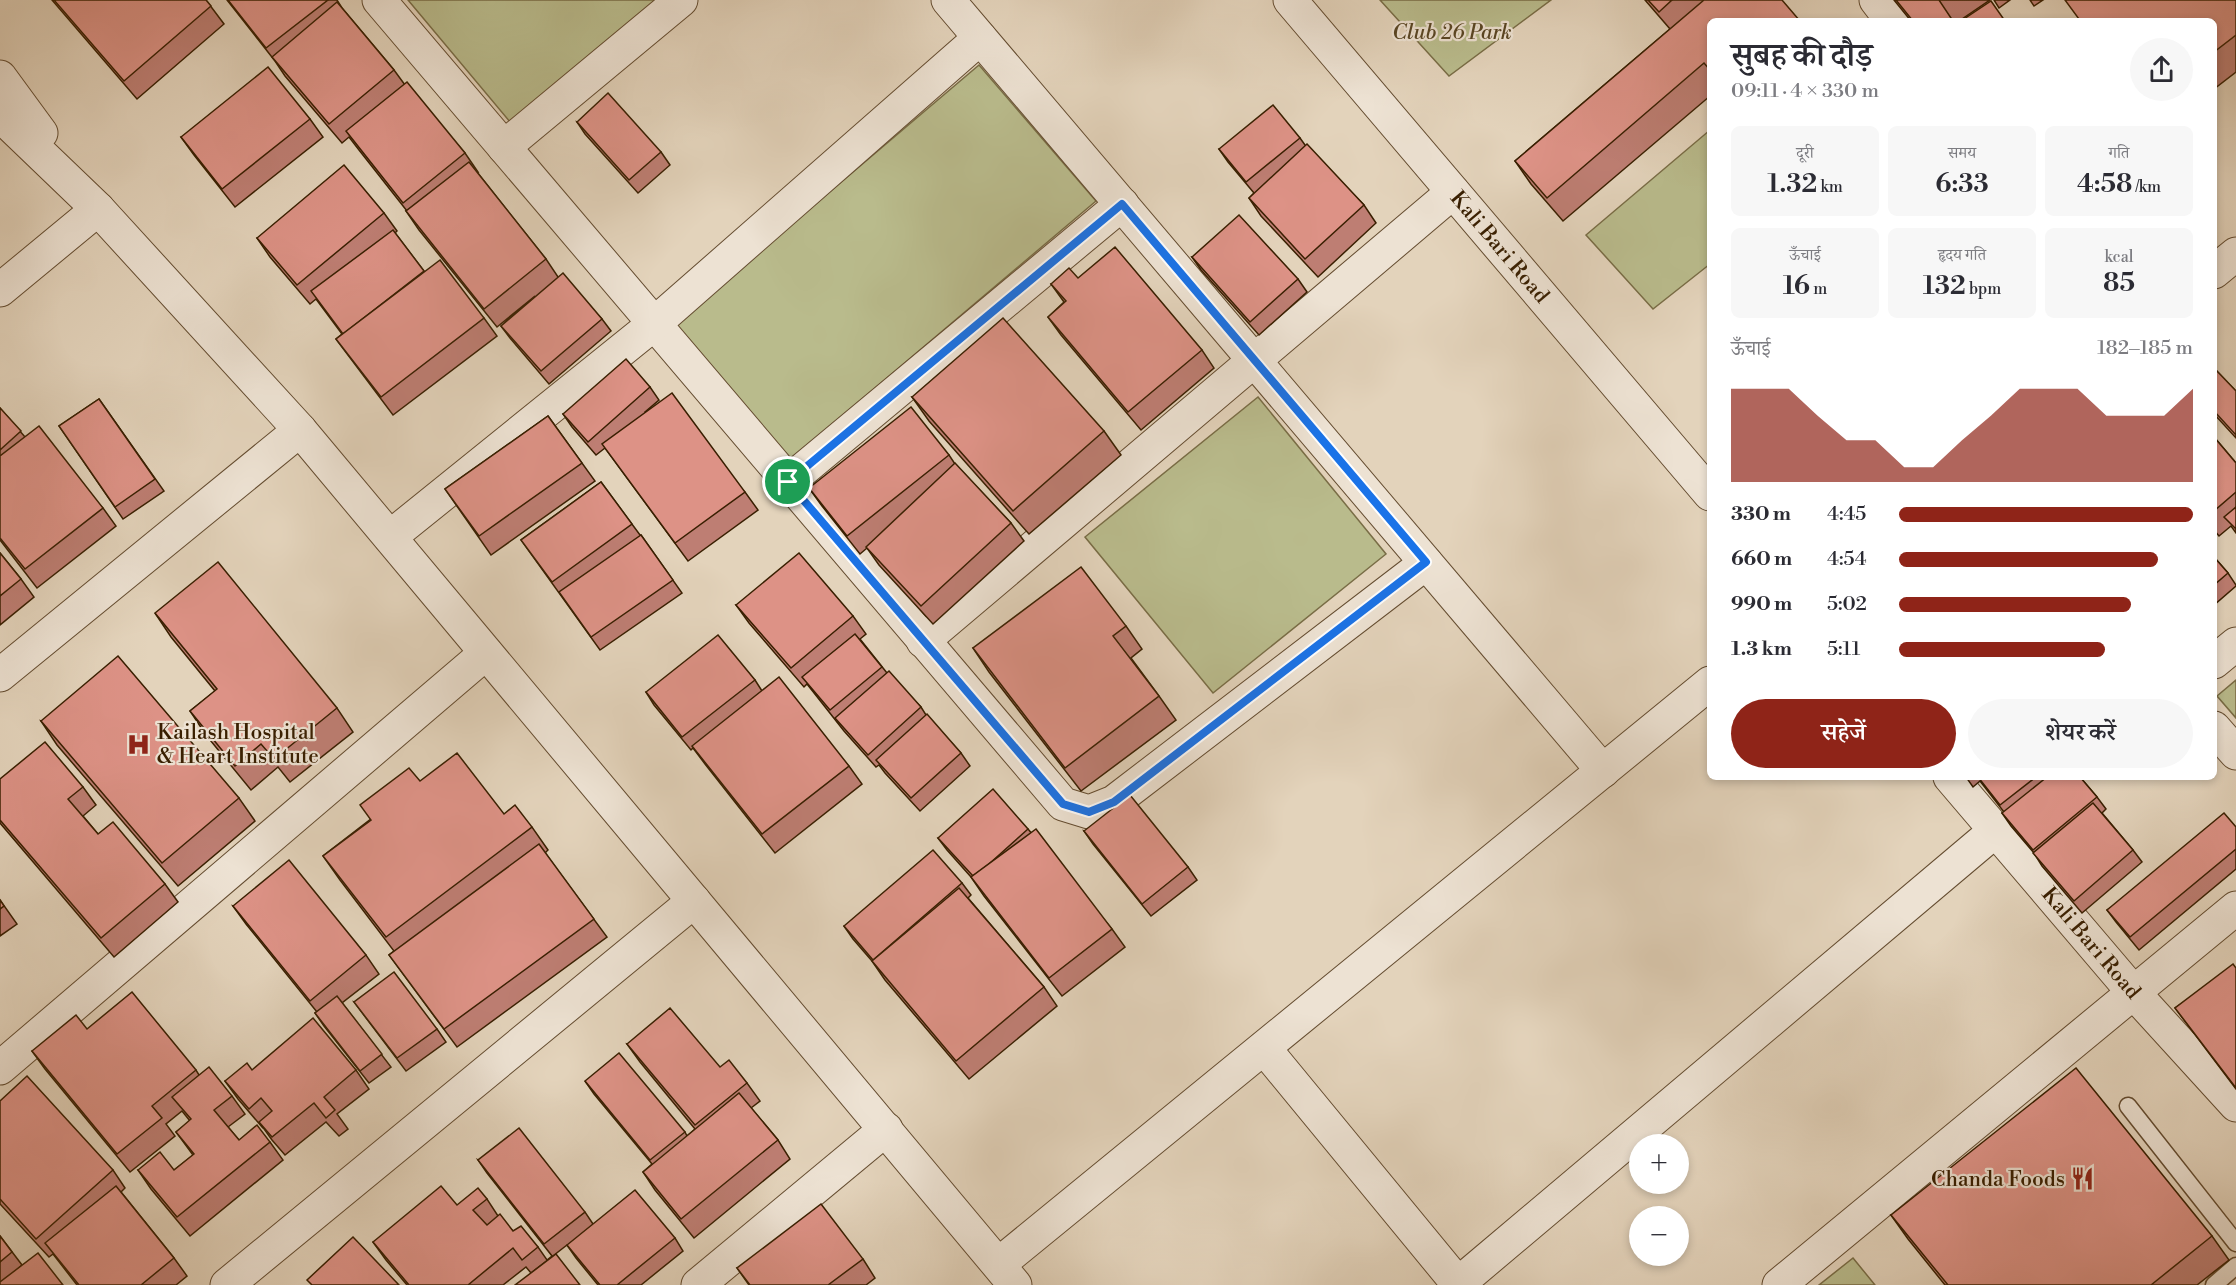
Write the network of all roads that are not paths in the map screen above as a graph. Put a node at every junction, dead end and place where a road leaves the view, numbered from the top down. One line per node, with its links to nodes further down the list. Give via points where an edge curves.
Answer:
1 (379, 0): 10 (street)
2 (681, 0): 10 (street)
3 (948, 0): 7 (street)
4 (1290, 0): 11 (street, Kali Bari Road)
5 (1876, 0): 6 (street)
6 (1890, 18)
7 (980, 38): 12 (street); 17 (street)
8 (0, 78): 13 (street)
9 (0, 115): 13 (street)
10 (504, 147): 17 (street)
11 (1453, 192): 18 (street); 21 (street, Kali Bari Road)
12 (1122, 204): 18 (street); 20 (street)
13 (98, 209): 16 (street); 19 (street)
14 (2236, 254): 15 (street)
15 (2217, 270)
16 (0, 290)
17 (654, 324): 20 (street); 22 (street)
18 (1254, 361): 23 (street); 24 (street)
19 (300, 430): 22 (street); 28 (street)
20 (788, 482): 24 (street)
21 (1707, 490)
22 (390, 537): 26 (street)
23 (1426, 562): 24 (street, via 1114,802 1089,812 1063,804); 32 (street)
24 (923, 641)
25 (2236, 644): 27 (street)
26 (486, 653): 35 (street); 39 (street)
27 (2217, 660)
28 (0, 675)
29 (1707, 685): 32 (street)
30 (2217, 731): 31 (street)
31 (2236, 753)
32 (1603, 771): 38 (street)
33 (1952, 780): 34 (street, Kali Bari Road)
34 (1995, 831): 37 (street, Kali Bari Road); 48 (street)
35 (694, 901): 42 (street); 46 (street)
36 (2236, 908): 37 (street)
37 (2134, 993): 40 (street, Kali Bari Road); 49 (street)
38 (1263, 1048): 45 (street); 48 (street)
39 (0, 1068)
40 (2236, 1105)
41 (2128, 1106): 43 (lane)
42 (886, 1130): 45 (street); 47 (street)
43 (2236, 1243)
44 (2236, 1266): 50 (lane)
45 (1007, 1275)
46 (227, 1285)
47 (698, 1285)
48 (1458, 1285)
49 (1779, 1285)
50 (2214, 1285)

